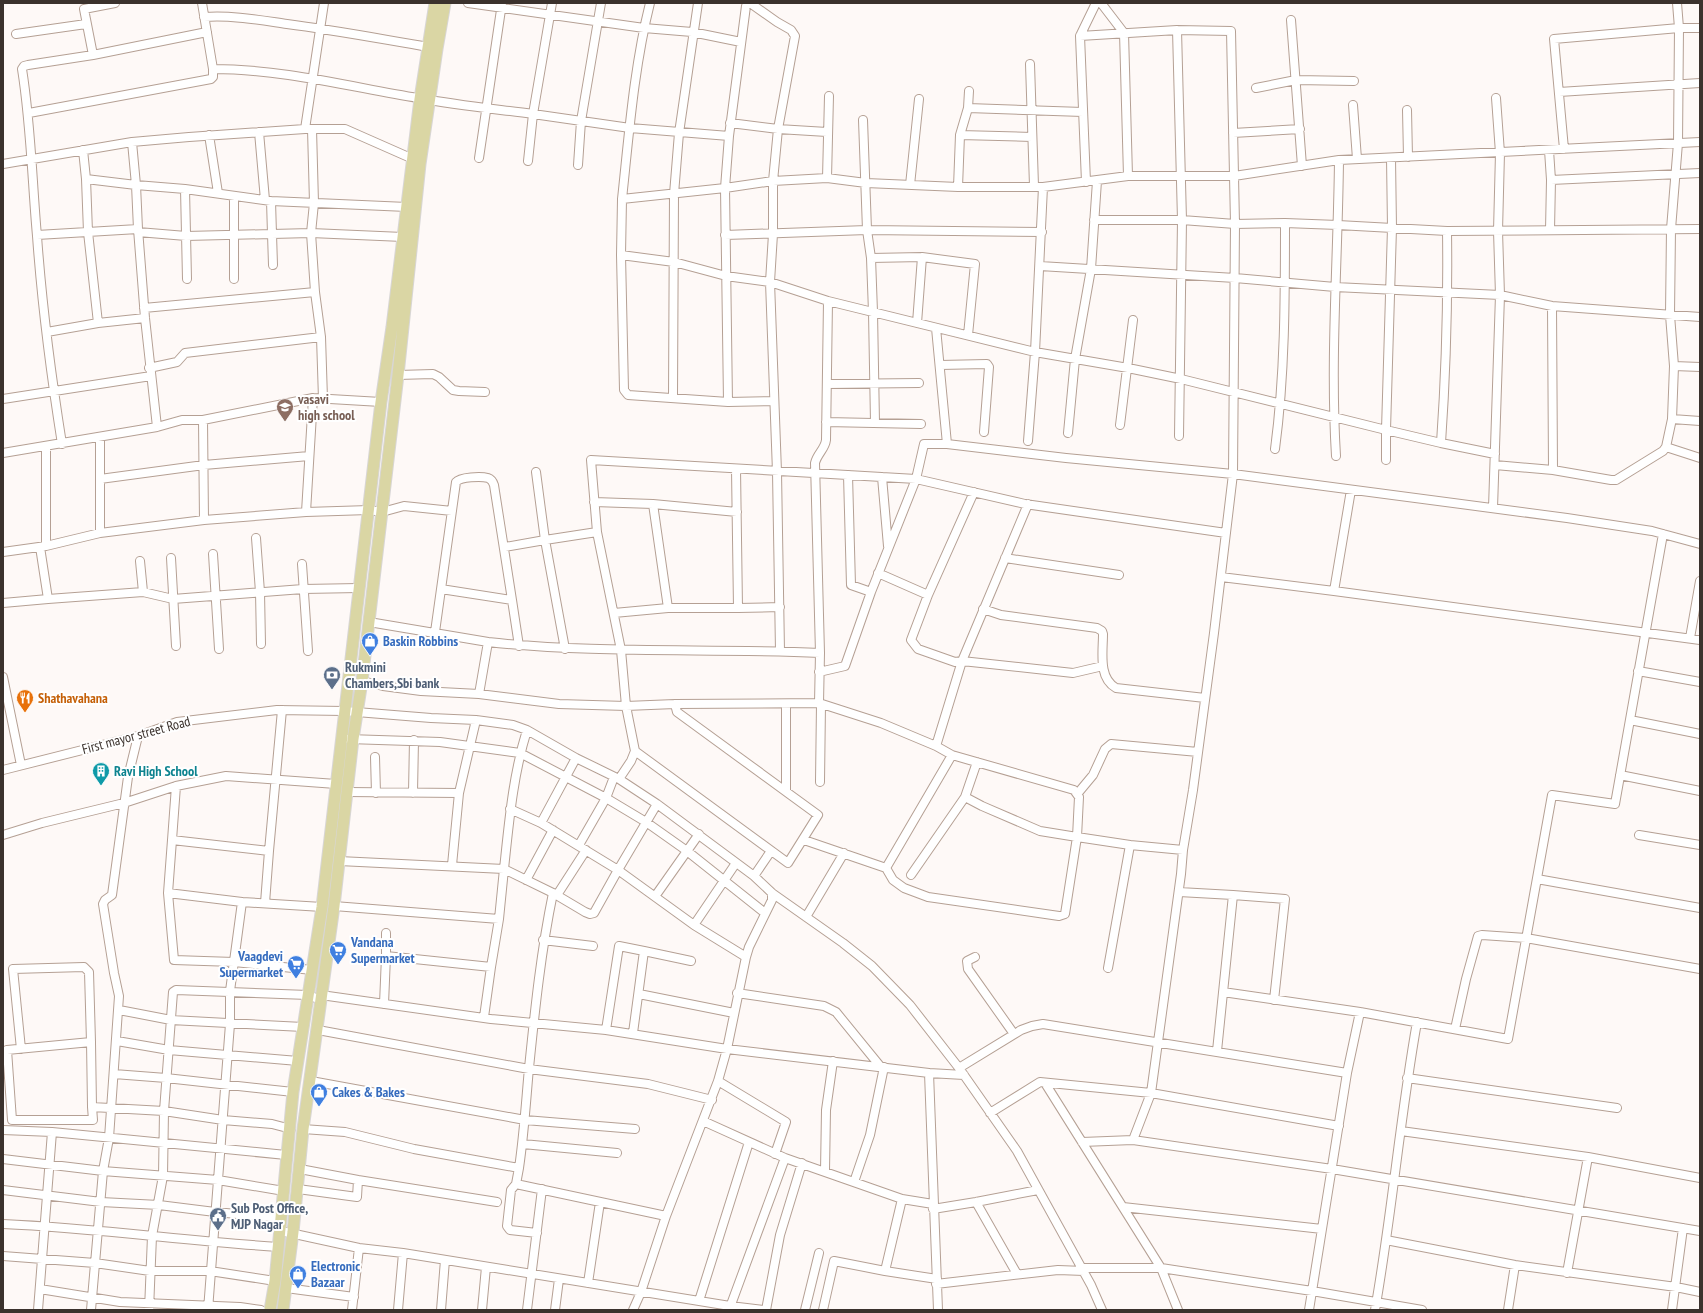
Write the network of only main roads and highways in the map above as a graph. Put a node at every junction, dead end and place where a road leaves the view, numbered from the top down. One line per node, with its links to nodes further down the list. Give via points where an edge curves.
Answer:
1 (435, 3): 3 (main road)
2 (445, 3): 3 (main road)
3 (425, 99): 4 (main road, via 413,159 381,402 322,907 293,1092 281,1230); 5 (main road, via 382,512 334,906 303,1130)
4 (270, 1310)
5 (283, 1310)

